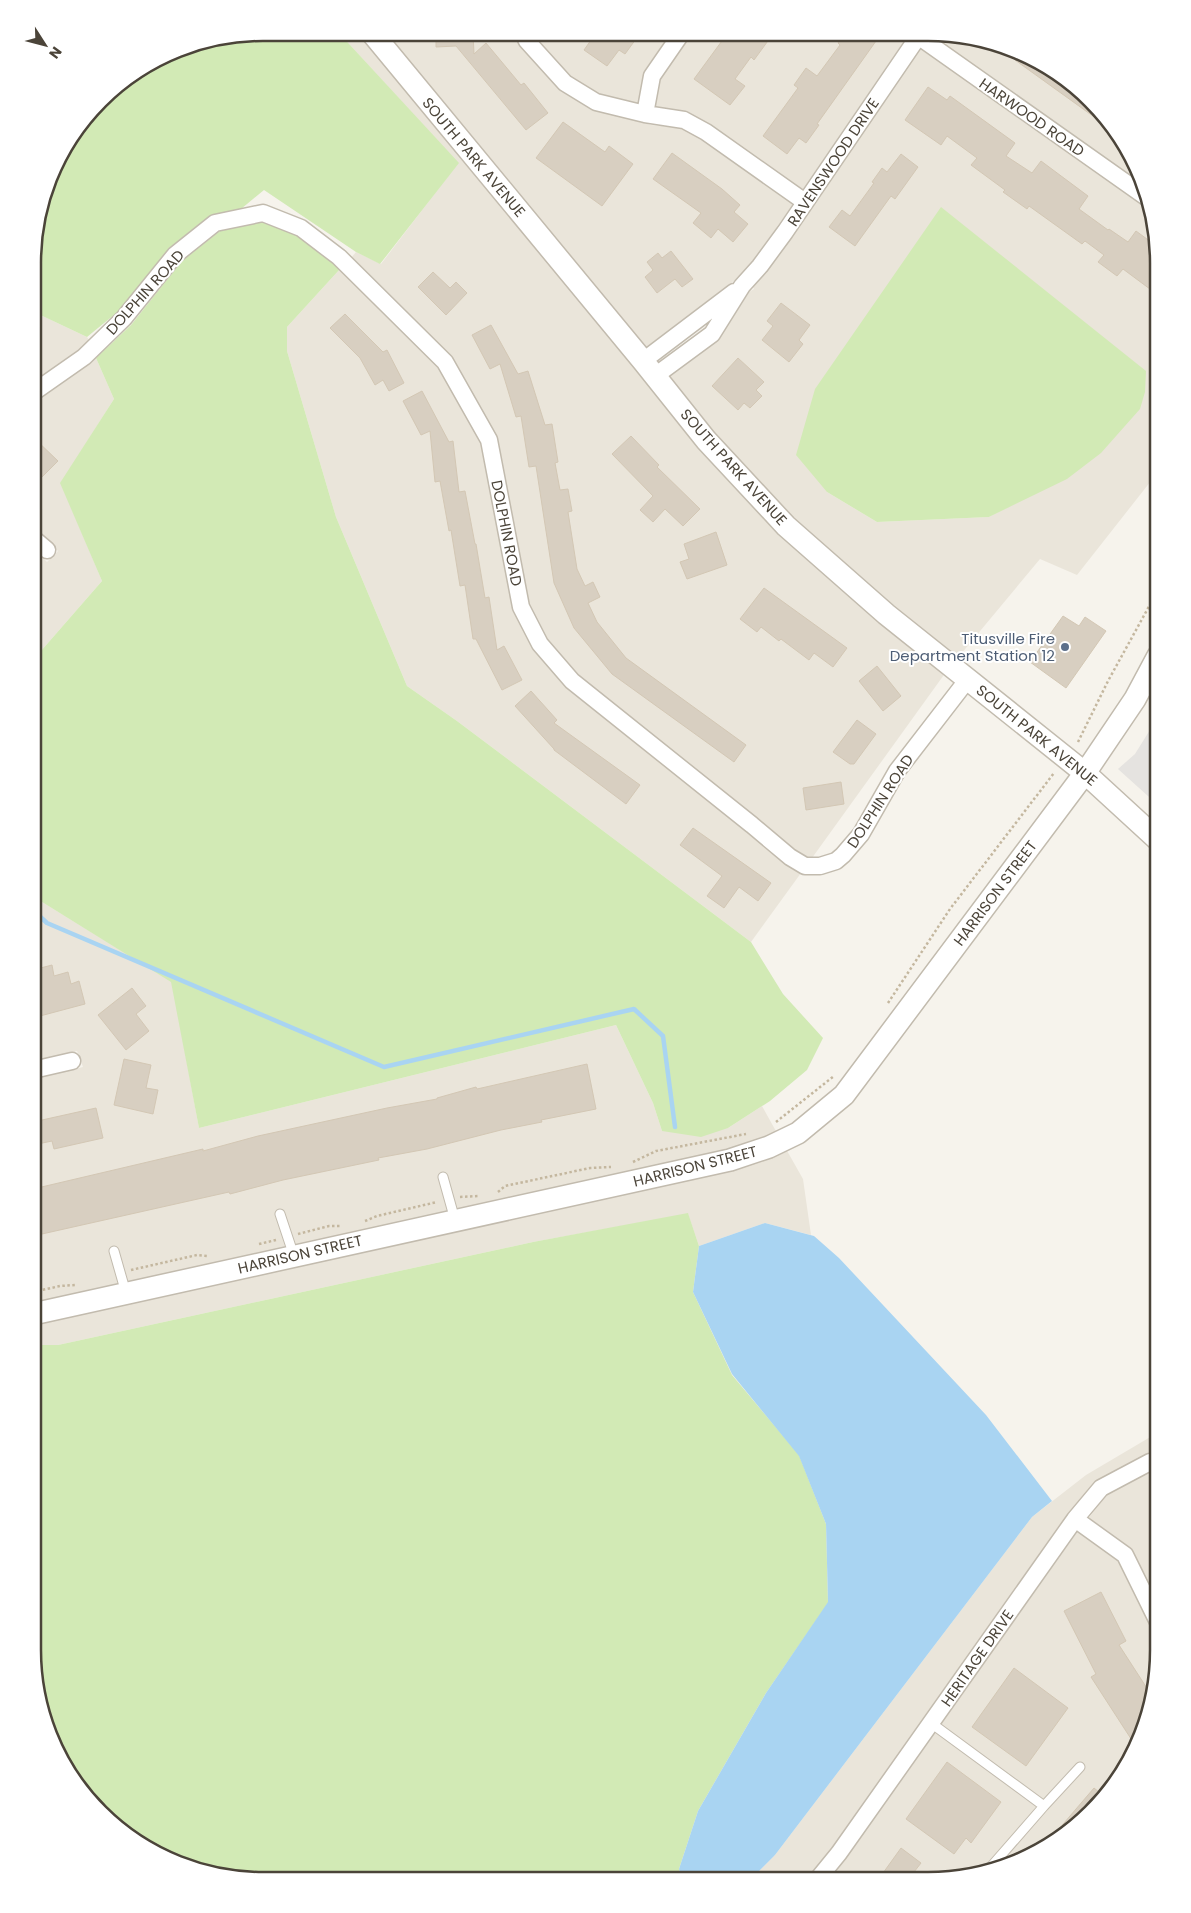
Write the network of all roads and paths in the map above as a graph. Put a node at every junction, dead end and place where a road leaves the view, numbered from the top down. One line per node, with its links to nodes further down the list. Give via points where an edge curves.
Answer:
1 (379, 41): 9 (street, SOUTH PARK AVENUE)
2 (527, 41): 6 (street, via 565,83 596,102)
3 (676, 41): 6 (street, via 652,76)
4 (915, 41): 8 (street, RAVENSWOOD DRIVE)
5 (927, 41): 7 (street, HARWOOD ROAD)
6 (645, 114): 8 (street, via 684,120 706,132)
7 (1138, 192)
8 (805, 202): 9 (street, RAVENSWOOD DRIVE, via 742,286 712,334)
9 (649, 368): 15 (street, SOUTH PARK AVENUE, via 706,440 786,526 886,614)
10 (41, 387): 15 (street, DOLPHIN ROAD, via 84,357 124,318 175,255 216,223 263,213 301,228 339,257 445,362 489,440 521,607 540,644 572,682 790,857 805,866 820,866 843,855 861,834 897,772)
11 (41, 545): 12 (street)
12 (46, 550)
13 (1150, 605): 16 (path)
14 (1150, 671): 17 (street, HARRISON STREET)
15 (968, 679): 17 (street, SOUTH PARK AVENUE)
16 (1078, 742)
17 (1085, 773): 19 (street, SOUTH PARK AVENUE); 33 (street, HARRISON STREET, via 844,1095 798,1133 730,1160)
18 (1054, 774): 20 (path, via 950,909)
19 (1150, 833)
20 (884, 1009)
21 (72, 1061): 22 (street)
22 (41, 1068)
23 (835, 1076): 24 (path)
24 (774, 1124)
25 (747, 1134): 26 (path, via 656,1151)
26 (632, 1162)
27 (615, 1166): 30 (path, via 590,1168 505,1186)
28 (443, 1177): 31 (lane)
29 (484, 1196): 31 (path, via 466,1195)
30 (492, 1196)
31 (450, 1199): 33 (lane); 34 (path)
32 (280, 1214): 37 (lane)
33 (456, 1220): 37 (street, HARRISON STREET)
34 (360, 1223)
35 (344, 1226): 37 (path, via 329,1226)
36 (252, 1245): 37 (path)
37 (291, 1246): 40 (street, HARRISON STREET)
38 (114, 1251): 40 (lane)
39 (212, 1256): 40 (path, via 197,1255 141,1267)
40 (123, 1283): 43 (street, HARRISON STREET)
41 (77, 1284): 42 (path)
42 (41, 1290)
43 (41, 1311)
44 (1150, 1462): 45 (street, HERITAGE DRIVE, via 1102,1488)
45 (1076, 1519): 46 (street, via 1125,1555); 47 (street, HERITAGE DRIVE)
46 (1150, 1606)
47 (931, 1723): 49 (lane); 51 (street, HERITAGE DRIVE)
48 (1080, 1767): 49 (lane)
49 (1044, 1806): 50 (lane)
50 (994, 1861)
51 (824, 1872)

